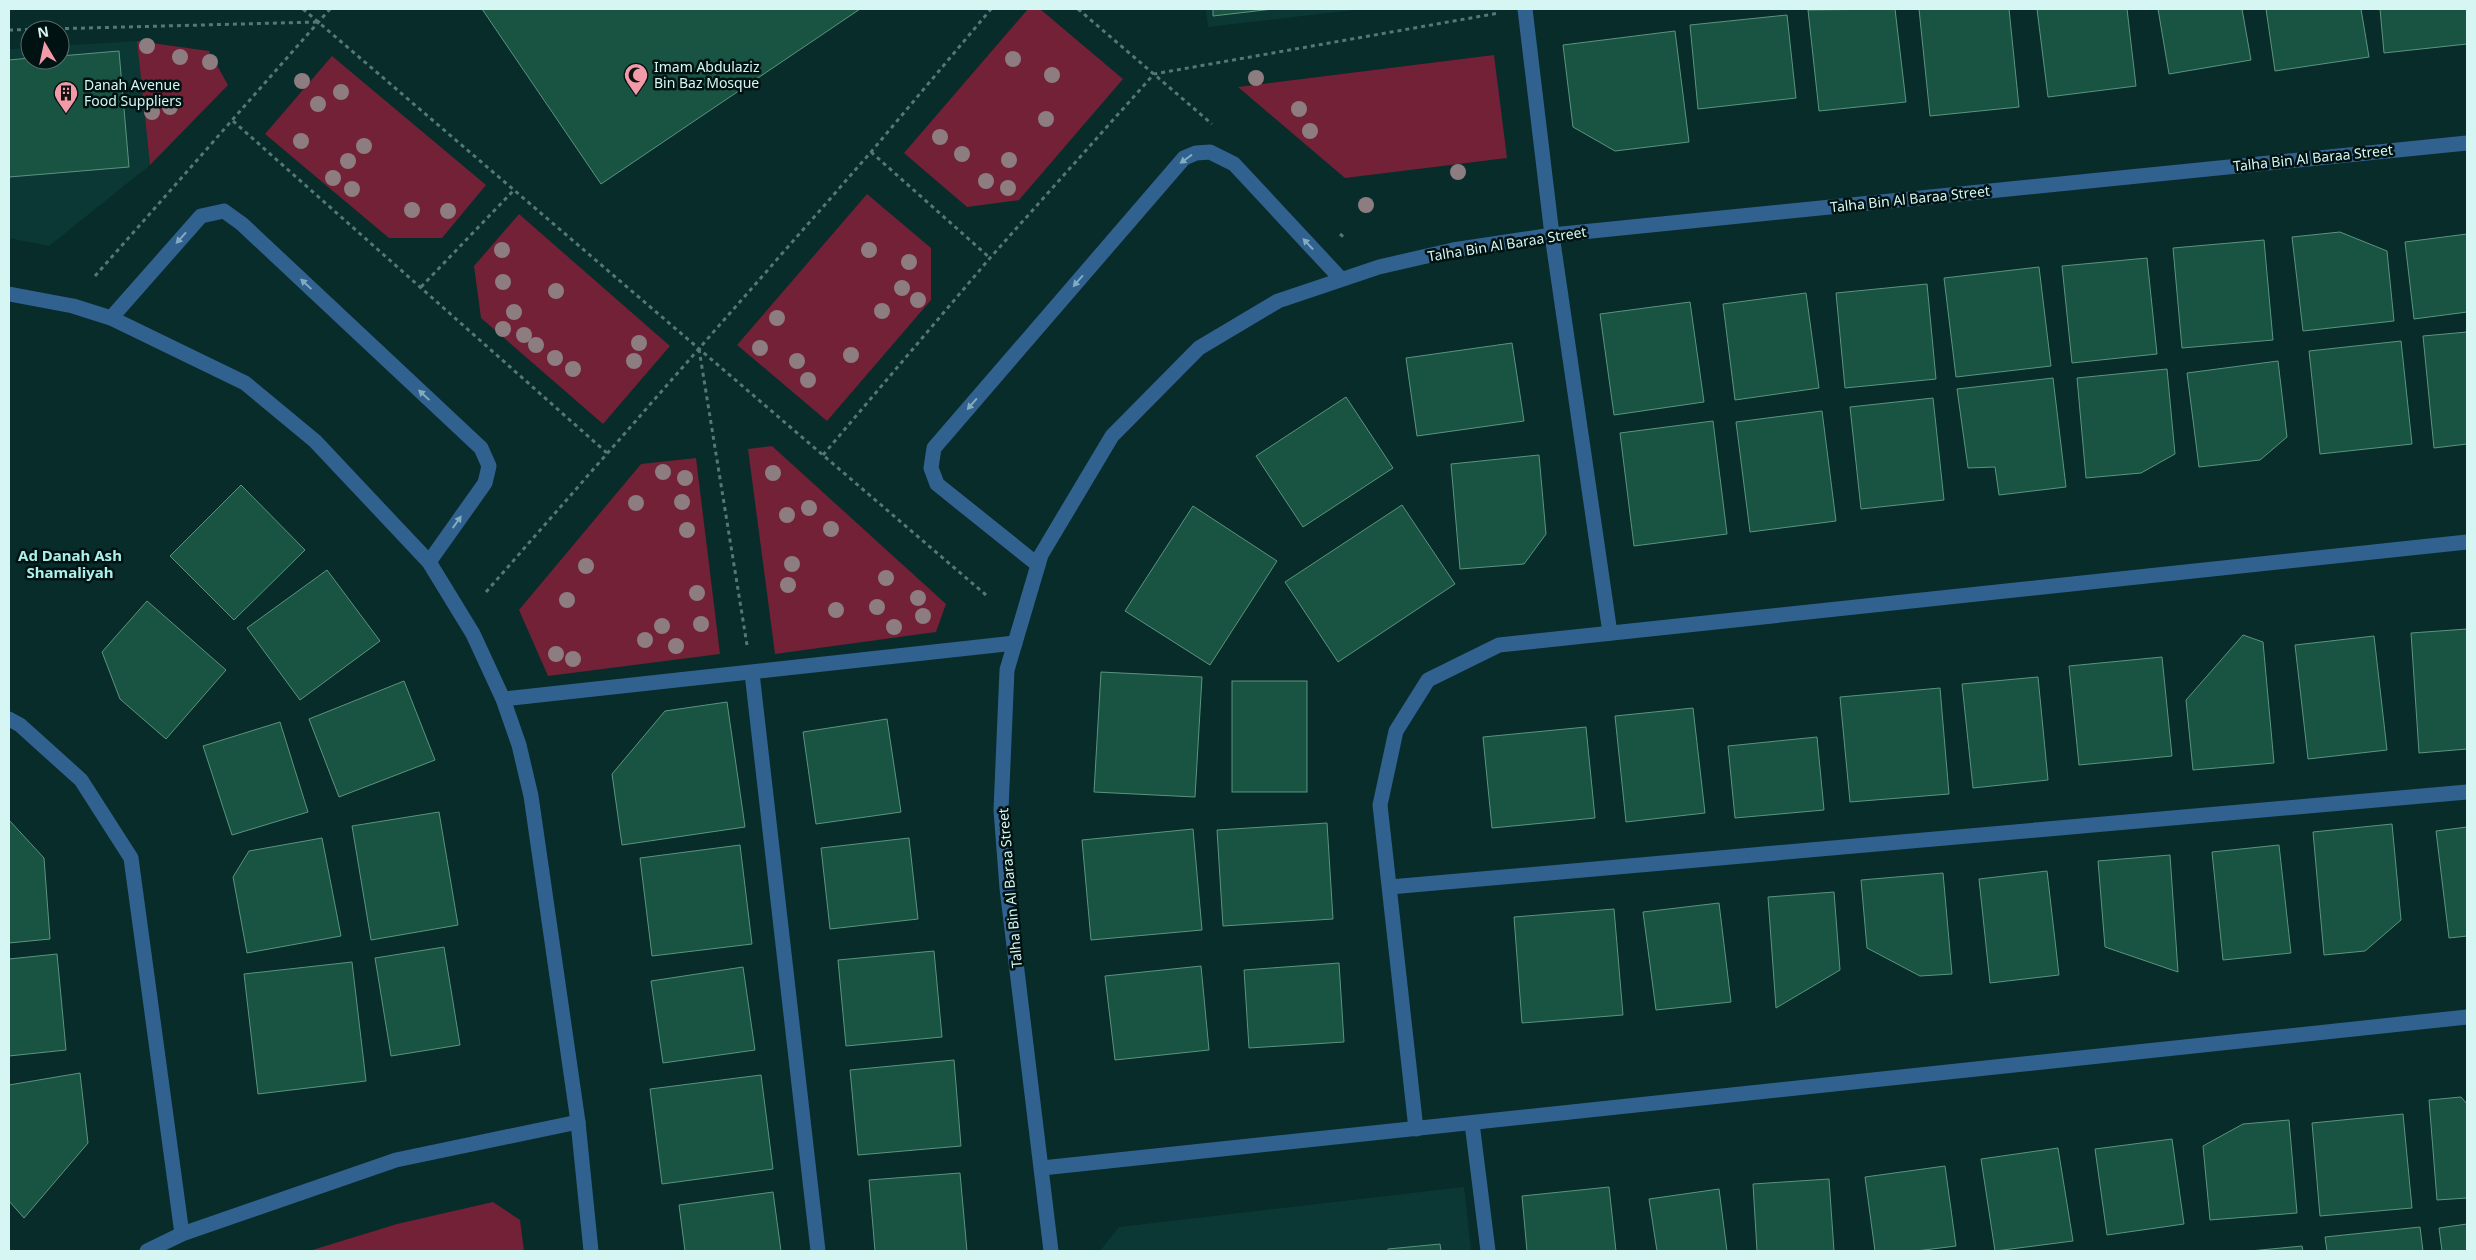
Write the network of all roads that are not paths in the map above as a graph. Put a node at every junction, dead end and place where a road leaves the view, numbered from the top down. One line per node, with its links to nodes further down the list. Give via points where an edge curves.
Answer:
1 (1525, 9): 3 (street)
2 (2467, 143): 3 (street, Talha Bin Al Baraa Street)
3 (1552, 235): 4 (street, Talha Bin Al Baraa Street, via 1453,250); 10 (street)
4 (1342, 279): 9 (street, Talha Bin Al Baraa Street, via 1278,301 1200,348 1112,436 1041,555); 9 (street, one-way to 9, via 1234,164 1210,152 1196,152 1184,158 934,448 931,468 937,484)
5 (9, 294): 6 (street, via 72,306)
6 (111, 318): 8 (street, via 245,383 315,441); 8 (street, one-way to 6, via 484,483 489,466 481,448 242,224 224,211 201,216)
7 (2467, 542): 10 (street)
8 (429, 562): 13 (street, via 473,634)
9 (1038, 566): 11 (street, Talha Bin Al Baraa Street)
10 (1610, 633): 16 (street, via 1499,645 1428,680 1396,731 1380,805)
11 (1015, 643): 12 (street); 21 (street, Talha Bin Al Baraa Street, via 1007,670 1001,810 1007,888)
12 (752, 673): 13 (street); 25 (street)
13 (503, 699): 18 (street, via 531,796)
14 (9, 719): 22 (street, via 20,725 81,780 131,858)
15 (2467, 792): 16 (street)
16 (1390, 887): 20 (street)
17 (2467, 1017): 19 (street)
18 (578, 1122): 22 (street, via 396,1160); 24 (street)
19 (1472, 1123): 20 (street); 27 (street)
20 (1416, 1129): 21 (street)
21 (1042, 1168): 26 (street, Talha Bin Al Baraa Street)
22 (182, 1234): 23 (street)
23 (147, 1251)
24 (591, 1251)
25 (818, 1251)
26 (1051, 1251)
27 (1488, 1251)

